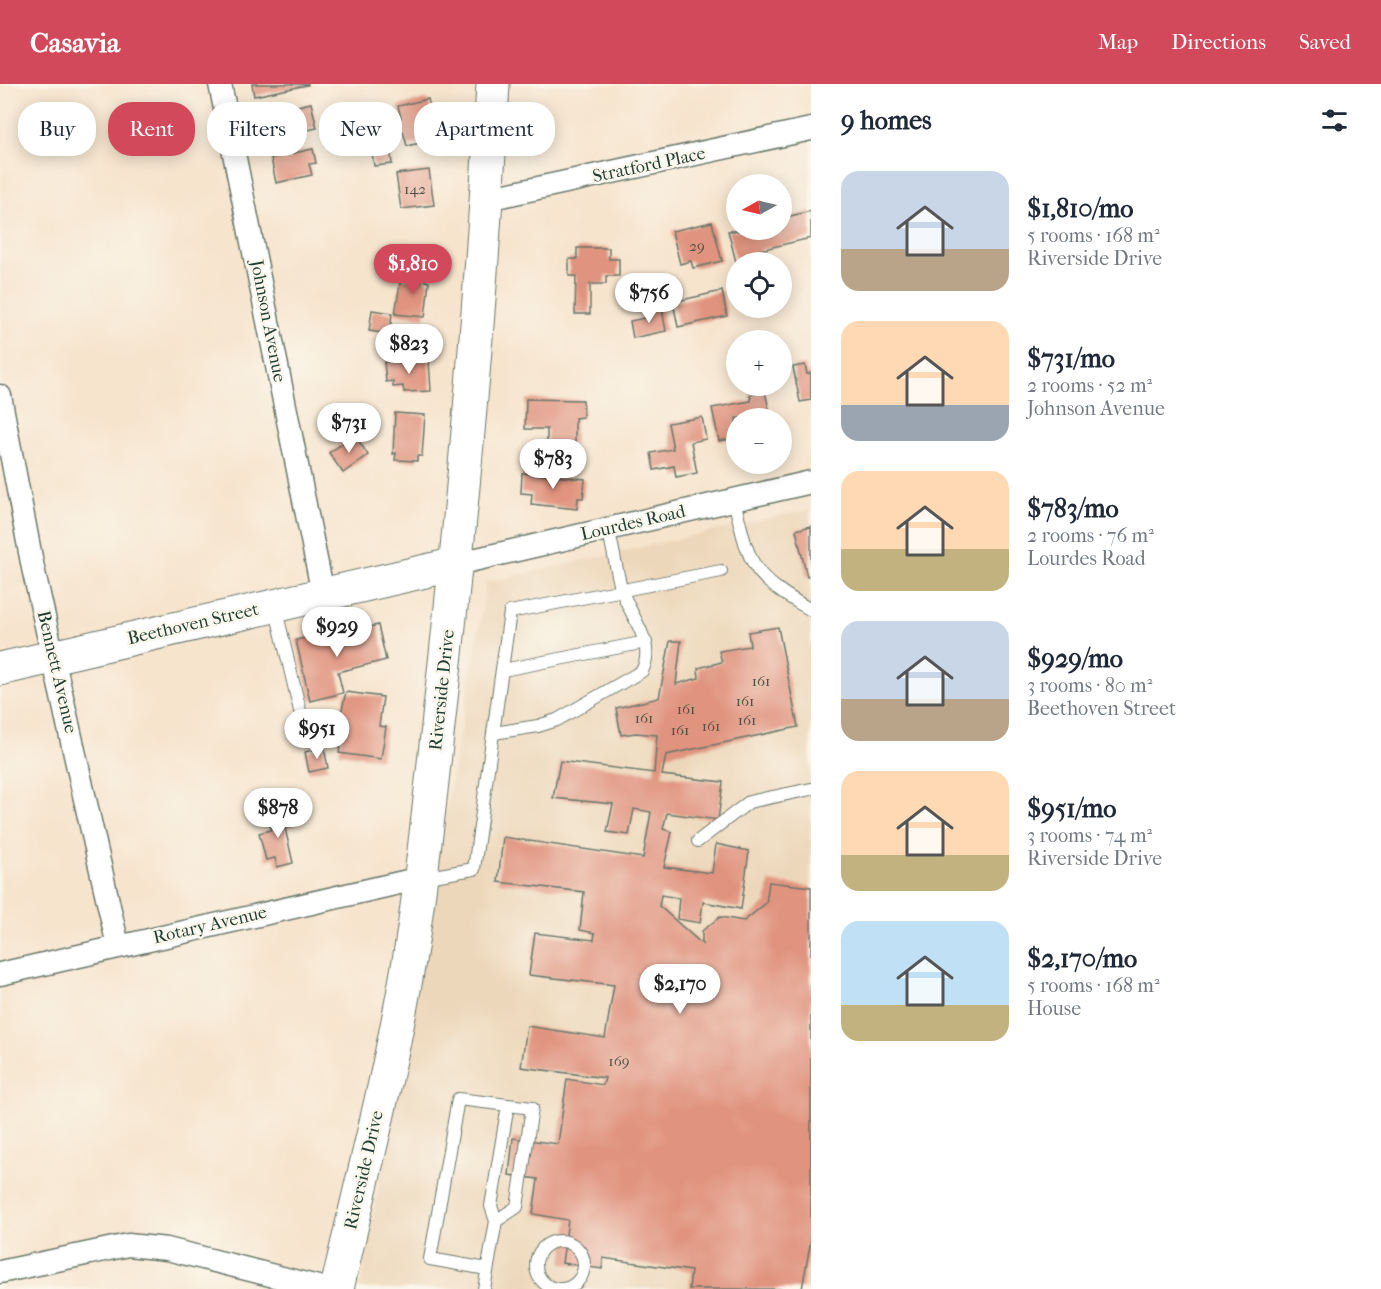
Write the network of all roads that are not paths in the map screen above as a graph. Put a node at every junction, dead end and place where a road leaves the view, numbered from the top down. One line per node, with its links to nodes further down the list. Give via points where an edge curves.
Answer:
1 (220, 84): 12 (street, Johnson Avenue)
2 (493, 84): 4 (main road, Riverside Drive)
3 (811, 129): 4 (street, Stratford Place)
4 (487, 199): 9 (main road, Riverside Drive)
5 (0, 396): 16 (street, Bennett Avenue)
6 (811, 482): 7 (street, Lourdes Road)
7 (734, 500): 8 (street, Lourdes Road); 14 (lane, via 748,557 777,591)
8 (608, 528): 9 (street, Lourdes Road); 11 (lane)
9 (456, 564): 12 (main road, Beethoven Street); 23 (main road, Riverside Drive)
10 (722, 571): 11 (lane)
11 (622, 591): 15 (lane); 18 (lane, via 510,612)
12 (323, 594): 13 (main road, Beethoven Street)
13 (275, 605): 16 (main road, Beethoven Street); 20 (lane)
14 (811, 610)
15 (646, 642): 18 (lane); 19 (lane, via 646,664 637,676 558,720)
16 (54, 657): 17 (main road, Beethoven Street); 24 (street, Bennett Avenue)
17 (0, 669)
18 (503, 670): 19 (lane)
19 (494, 733): 23 (lane, via 474,869)
20 (306, 736)
21 (811, 789): 22 (lane, via 749,802)
22 (698, 841)
23 (421, 878): 24 (street, Rotary Avenue); 32 (main road, Riverside Drive, via 412,945)
24 (118, 946): 25 (street, Rotary Avenue)
25 (0, 974)
26 (508, 1105): 27 (lane, via 491,1206); 27 (lane, via 532,1108 517,1207); 28 (lane, via 458,1099 430,1259)
27 (496, 1221): 28 (lane)
28 (487, 1269): 33 (lane)
29 (0, 1272): 31 (street, via 128,1245 167,1249)
30 (553, 1288): 30 (lane, via 576,1284 584,1270 583,1255 566,1241 546,1245 537,1256 540,1278)
31 (327, 1289)
32 (337, 1289)
33 (483, 1289)

